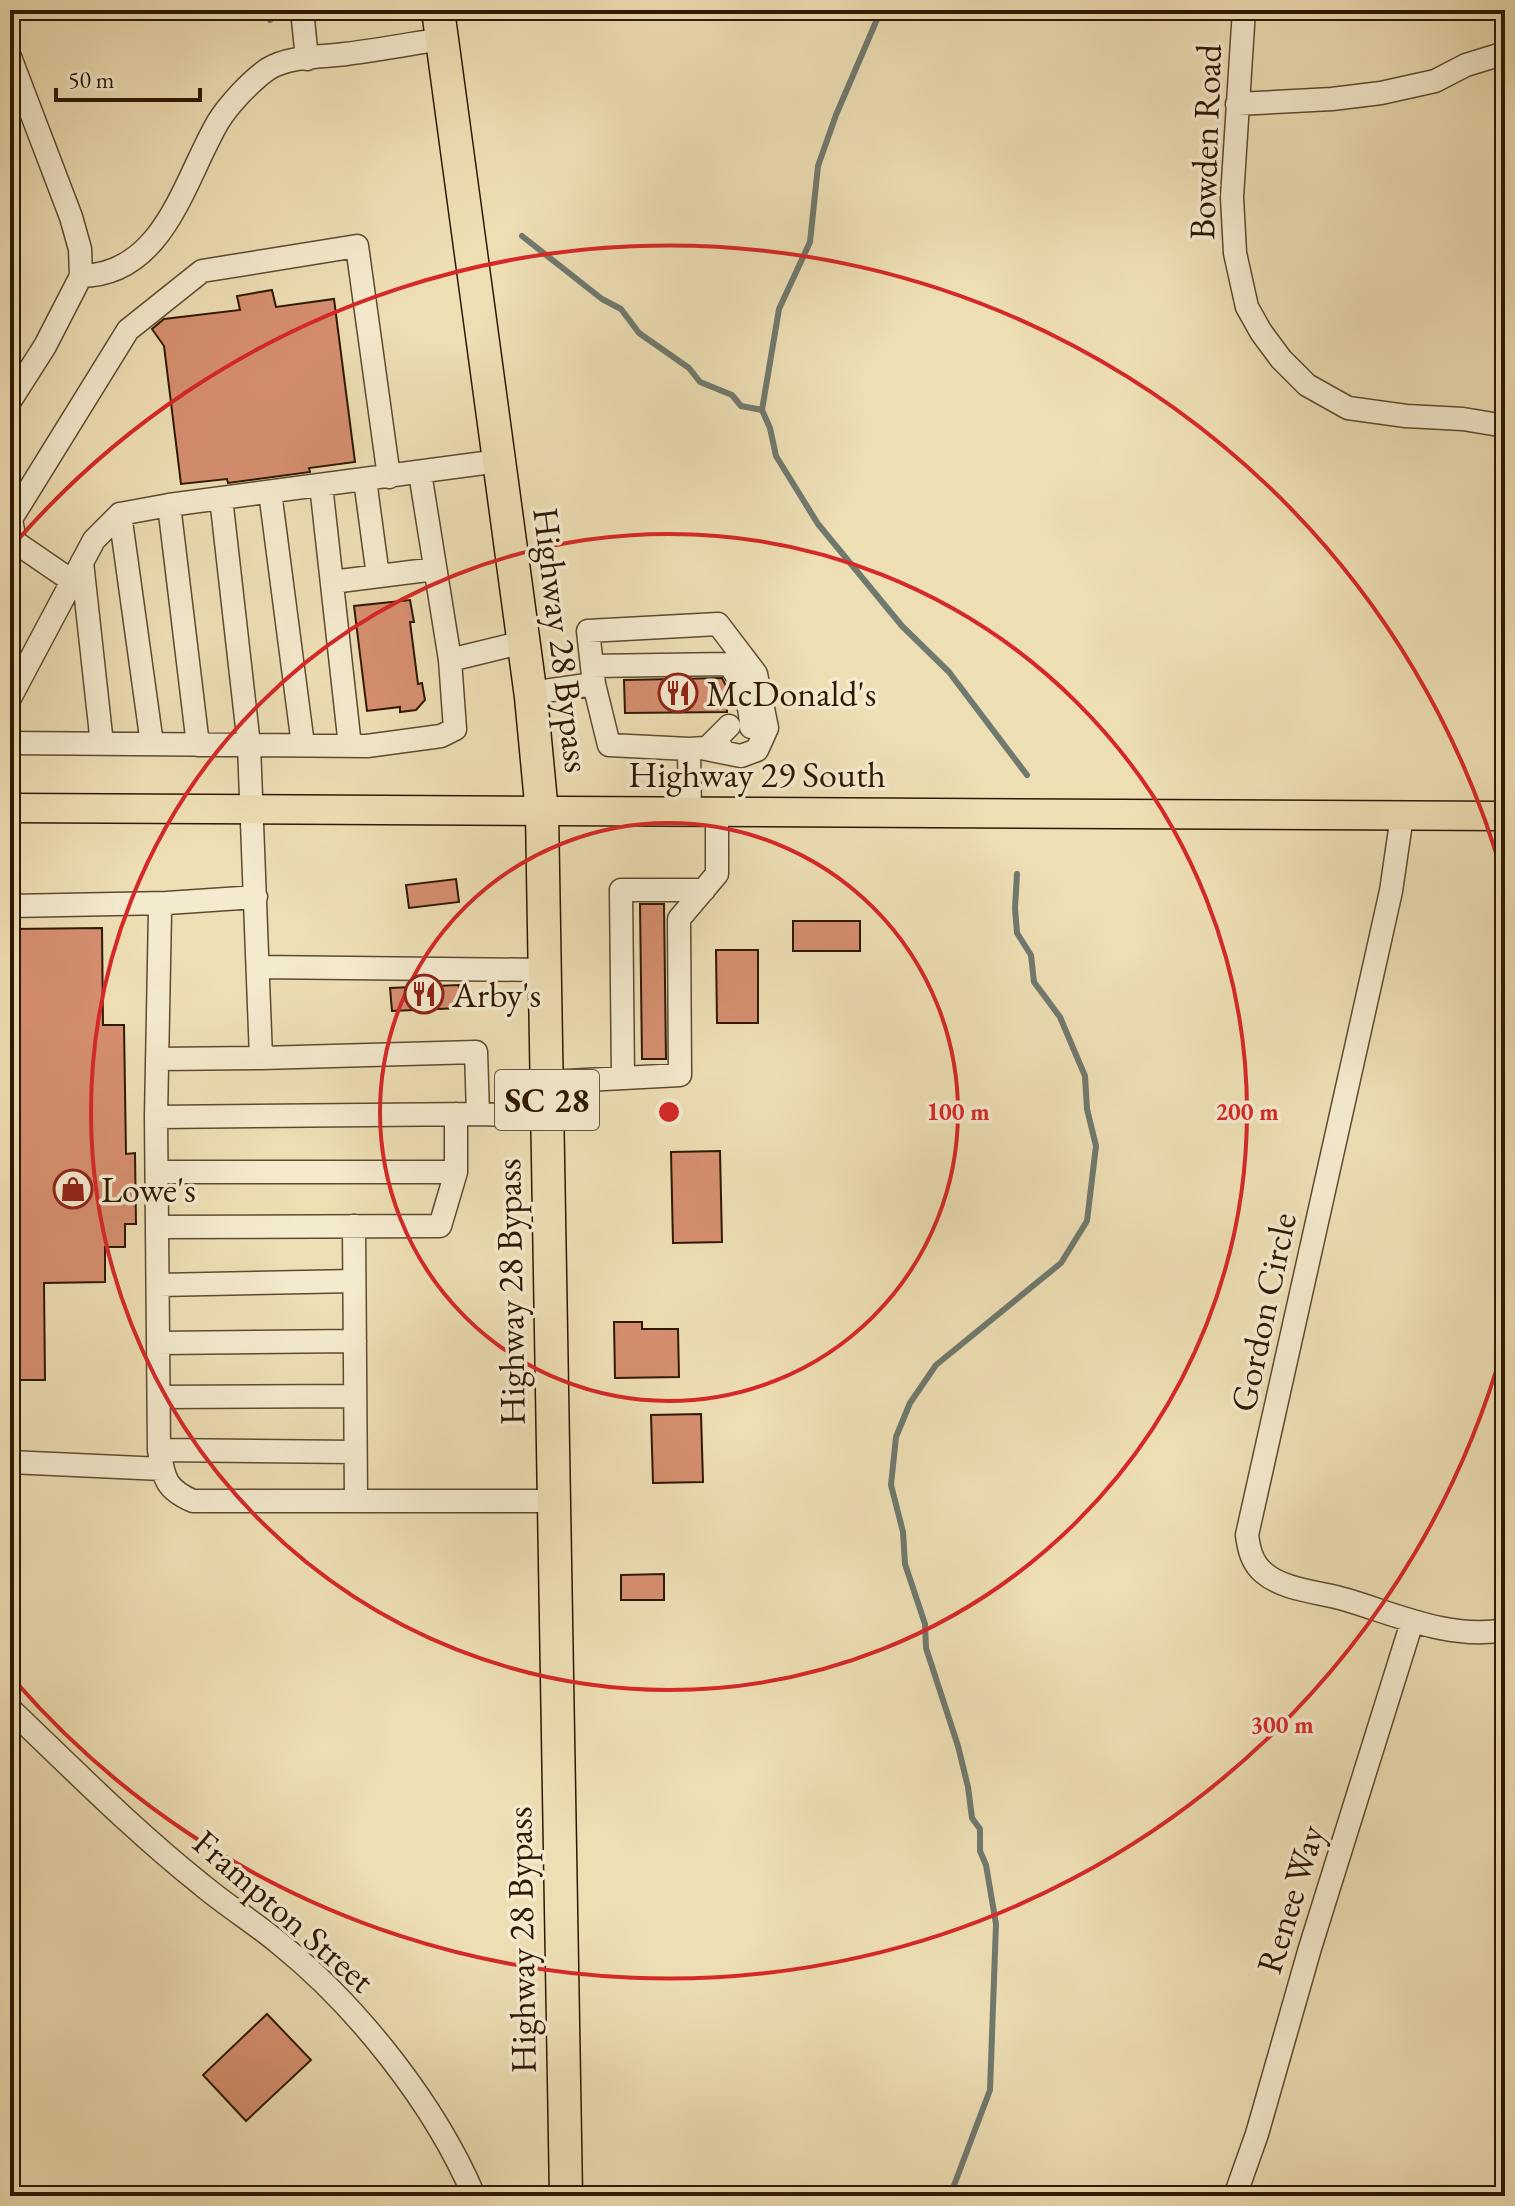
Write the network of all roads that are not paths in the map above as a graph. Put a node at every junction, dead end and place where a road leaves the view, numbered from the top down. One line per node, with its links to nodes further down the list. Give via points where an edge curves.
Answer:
1 (302, 10): 6 (street)
2 (1244, 10): 7 (street, Bowden Road)
3 (440, 25): 6 (street); 11 (highway, Highway 28 Bypass / SC 28)
4 (1505, 53): 7 (street, via 1435,81 1381,93)
5 (10, 57): 8 (street, via 71,217)
6 (307, 59): 8 (street, via 268,69 219,120 157,239 121,267)
7 (1237, 104): 10 (street, Bowden Road, via 1235,253 1247,307 1281,359 1307,385 1348,408)
8 (81, 276): 9 (street)
9 (10, 401)
10 (1505, 426)
11 (499, 461): 12 (street); 24 (highway, Highway 28 Bypass / SC 28)
12 (420, 473): 13 (street); 20 (street)
13 (389, 477): 14 (street); 21 (street, via 357,246 202,271 128,330 11,519 15,542)
14 (365, 480): 15 (street); 22 (street)
15 (321, 485): 16 (street); 23 (street)
16 (270, 492): 17 (street); 34 (street)
17 (221, 498): 18 (street); 33 (street)
18 (169, 505): 19 (street); 32 (street)
19 (120, 514): 21 (street, via 94,540); 31 (street)
20 (435, 569): 22 (street); 25 (street)
21 (77, 572): 28 (street); 30 (street)
22 (378, 576): 23 (street)
23 (332, 582): 35 (street)
24 (524, 642): 25 (street); 27 (highway, Highway 28 Bypass / SC 28)
25 (450, 660): 35 (street, via 455,729 441,736)
26 (593, 675): 27 (street); 36 (street, via 609,745); 36 (street, via 728,664 739,675 741,721); 36 (street, via 588,631 718,624 756,674 767,728 757,750 741,756)
27 (530, 693): 40 (highway, Highway 28 Bypass / SC 28)
28 (10, 698)
29 (10, 743): 30 (street)
30 (102, 744): 31 (street)
31 (152, 744): 32 (street)
32 (198, 745): 33 (street)
33 (249, 745): 34 (street); 38 (street)
34 (303, 745): 35 (street)
35 (350, 746)
36 (698, 749): 39 (street)
37 (10, 808): 38 (main road, Highway 29 South)
38 (253, 809): 40 (main road, Highway 29 South); 44 (street)
39 (704, 812): 40 (main road, Highway 29 South); 41 (main road, Highway 29 South); 43 (street, via 717,874)
40 (542, 813): 48 (highway, Highway 28 Bypass / SC 28)
41 (1402, 816): 42 (main road, Highway 29 South); 71 (street, Gordon Circle, via 1391,891 1247,1535 1253,1559 1276,1581)
42 (1505, 816)
43 (704, 890): 51 (street, via 679,919 680,1075); 51 (street, via 621,890)
44 (256, 897): 45 (street); 47 (street)
45 (167, 903): 46 (street); 50 (street, via 160,911)
46 (10, 906)
47 (258, 967): 48 (street); 49 (street)
48 (545, 970): 52 (highway, Highway 28 Bypass / SC 28)
49 (261, 1058): 50 (street); 53 (street, via 476,1052)
50 (157, 1059): 55 (street)
51 (623, 1078): 52 (street)
52 (548, 1082): 54 (highway, Highway 28 Bypass / SC 28)
53 (467, 1114): 54 (street); 55 (street); 57 (street)
54 (548, 1116): 70 (highway, Highway 28 Bypass / SC 28)
55 (156, 1117): 56 (street)
56 (157, 1172): 57 (street); 59 (street)
57 (456, 1172): 58 (street, via 440,1226)
58 (354, 1226): 59 (street); 60 (street)
59 (157, 1227): 61 (street)
60 (354, 1281): 61 (street); 62 (street)
61 (158, 1285): 63 (street)
62 (355, 1341): 63 (street); 64 (street)
63 (158, 1343): 65 (street)
64 (355, 1396): 65 (street); 66 (street)
65 (159, 1397): 67 (street)
66 (355, 1452): 67 (street); 69 (street)
67 (161, 1460): 68 (street); 69 (street, via 164,1478 176,1494 193,1501)
68 (10, 1462)
69 (356, 1500): 70 (street)
70 (553, 1501): 75 (highway, Highway 28 Bypass / SC 28)
71 (1412, 1622): 72 (street, Gordon Circle, via 1472,1632); 76 (street, Renee Way)
72 (1505, 1630)
73 (10, 1709): 74 (street, Frampton Street, via 201,1885 327,1986 425,2106)
74 (474, 2196)
75 (566, 2196)
76 (1235, 2196)

